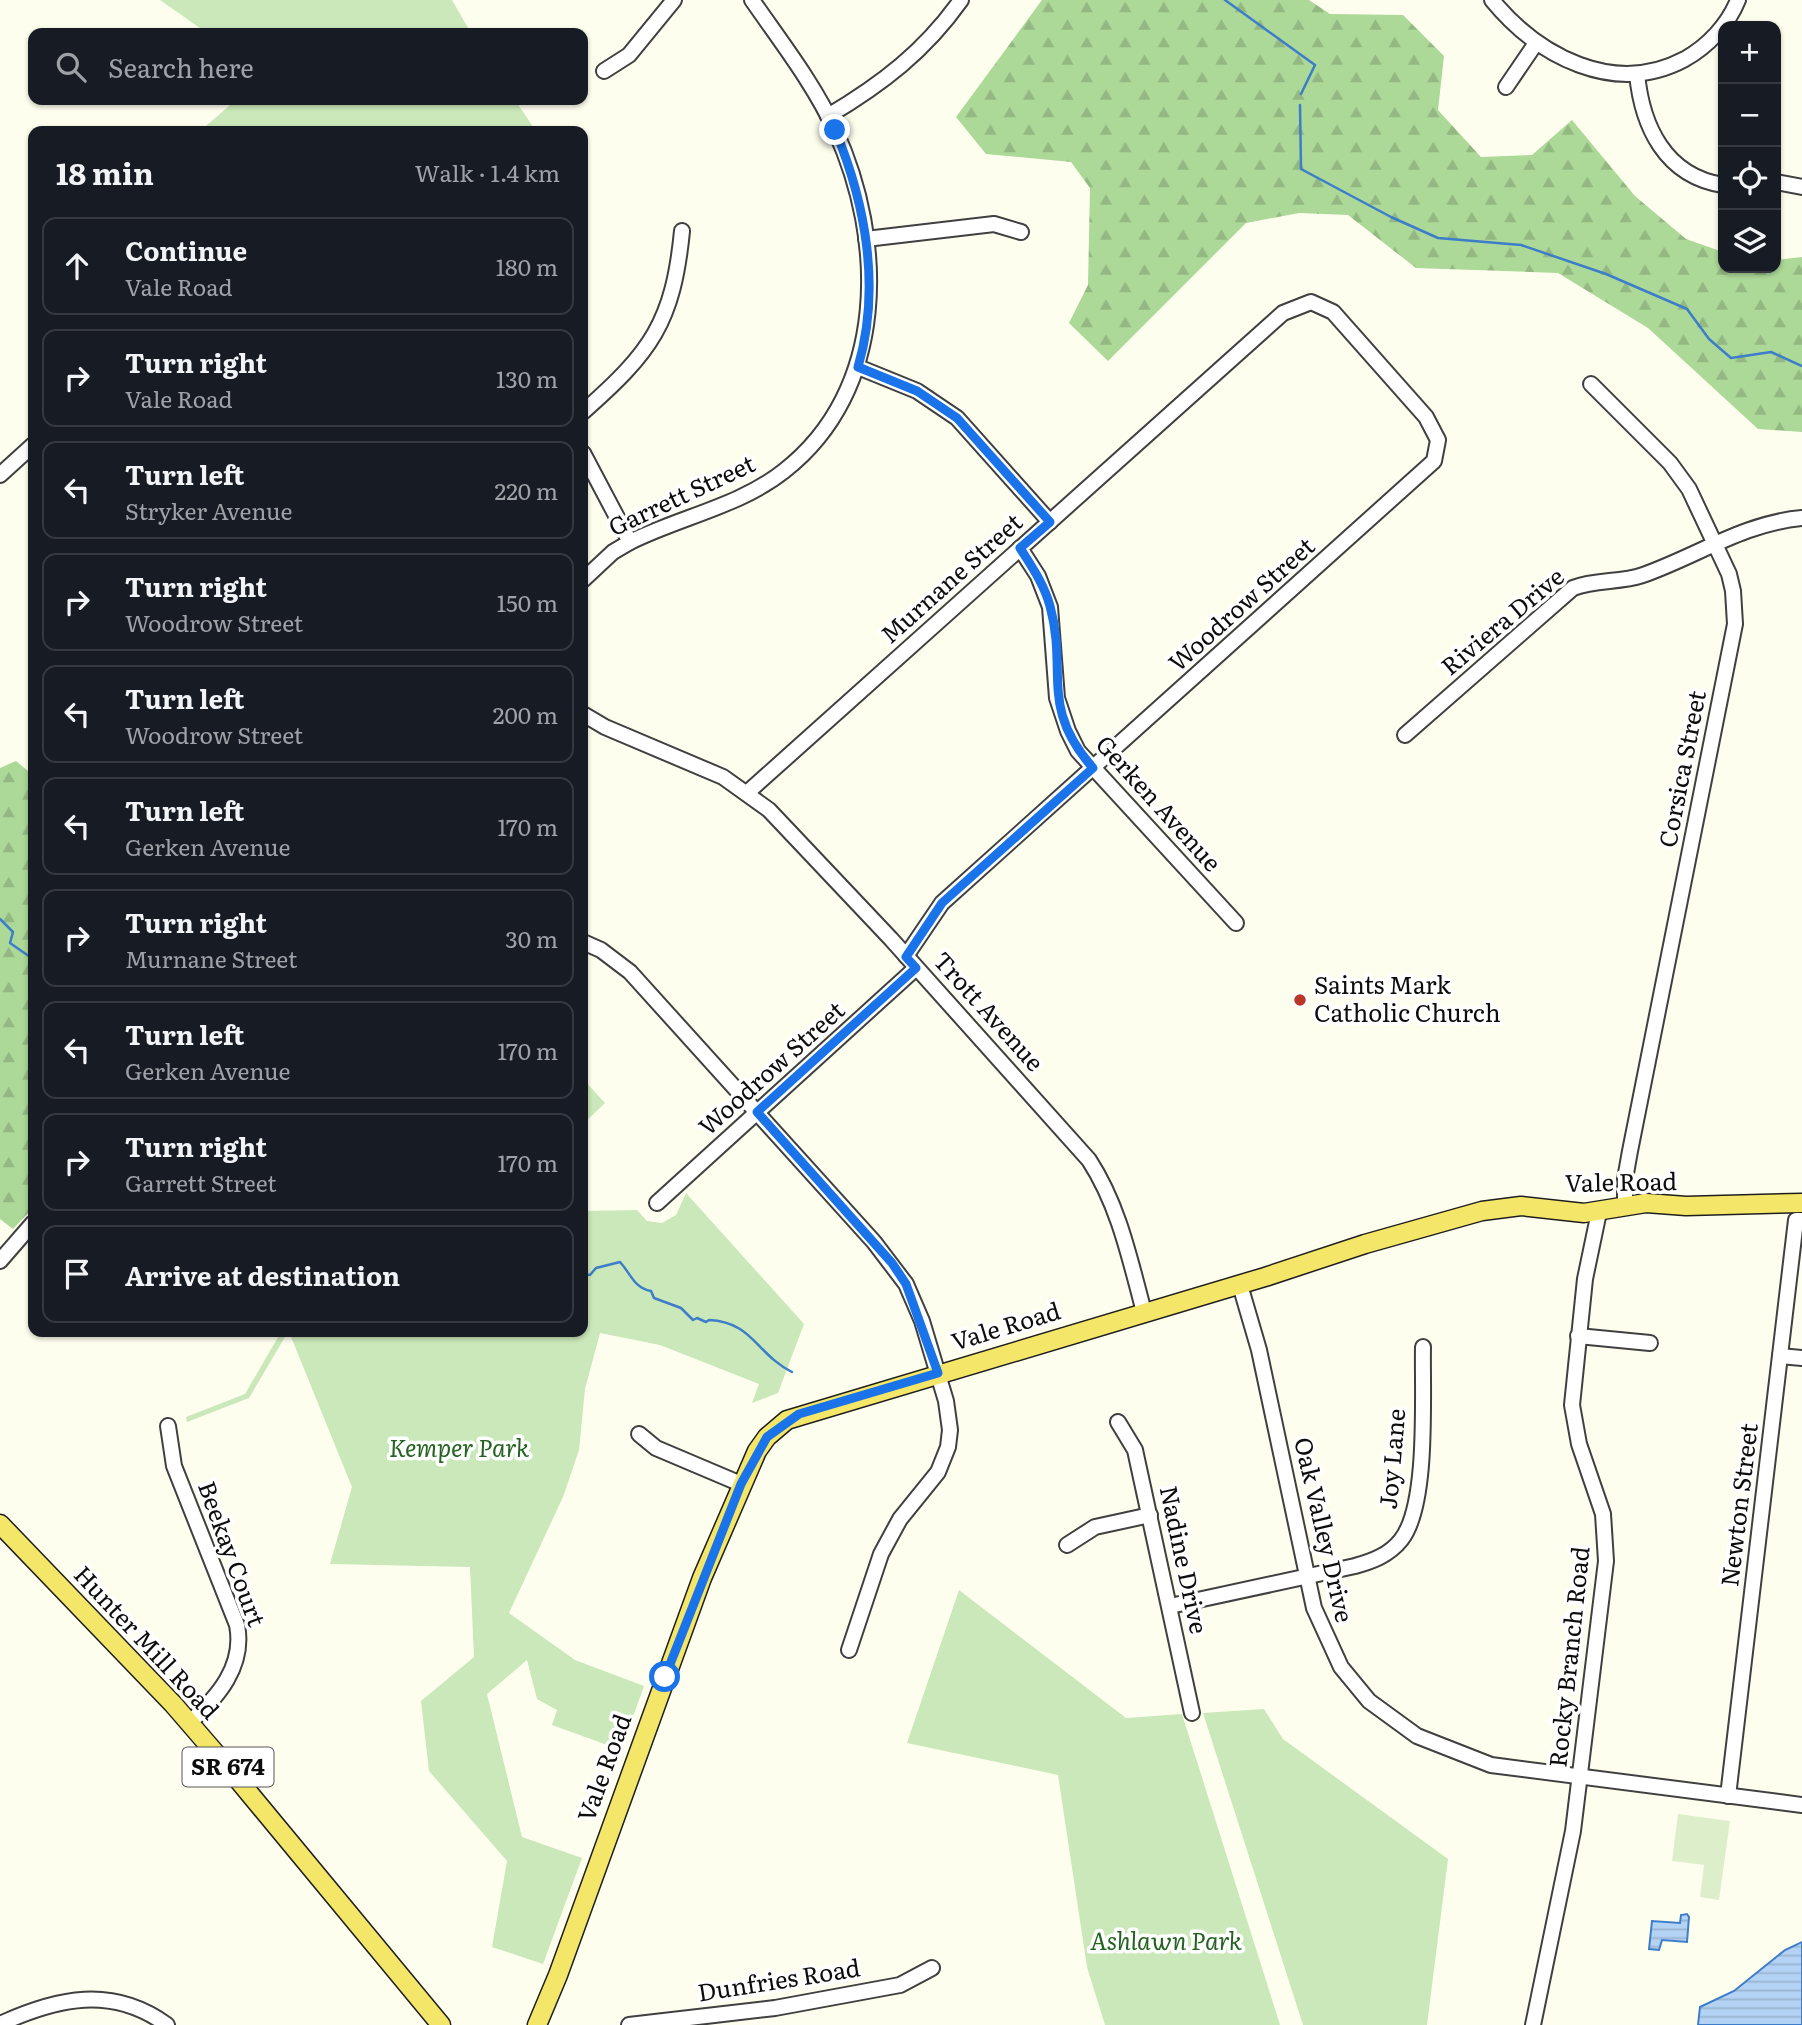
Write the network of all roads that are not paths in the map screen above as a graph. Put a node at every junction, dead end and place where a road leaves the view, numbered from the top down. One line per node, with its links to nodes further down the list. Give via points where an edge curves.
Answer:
1 (674, 0): 7 (street, via 629,55)
2 (752, 0): 10 (street, Garrett Street)
3 (961, 0): 10 (street, via 904,65)
4 (1492, 0): 6 (street)
5 (1738, 0): 8 (street, via 1717,33 1692,55)
6 (1536, 43): 8 (street, via 1589,69); 9 (street)
7 (604, 71)
8 (1637, 74): 12 (street, via 1643,116 1656,144 1689,173)
9 (1506, 87)
10 (828, 116): 16 (street, Garrett Street, via 856,186)
11 (1781, 182): 13 (street)
12 (1718, 183)
13 (1802, 187)
14 (682, 231): 20 (street, via 675,284 656,333 626,374)
15 (1021, 232): 16 (street, via 994,224)
16 (866, 239): 18 (street, Garrett Street, via 866,332)
17 (1279, 316): 25 (street, Murnane Street); 32 (street, Woodrow Street, via 1311,302 1333,312 1426,417 1438,440 1434,461)
18 (858, 367): 25 (street, via 917,391 957,418); 26 (street, Garrett Street, via 827,428 782,473 745,495)
19 (1591, 384): 27 (street, Corsica Street, via 1676,470 1700,507)
20 (588, 407)
21 (28, 450): 23 (street)
22 (588, 462): 26 (street)
23 (0, 475)
24 (1802, 518): 27 (street, Riviera Drive, via 1767,524)
25 (1050, 522): 28 (street, Murnane Street)
26 (630, 542): 29 (street, Garrett Street)
27 (1716, 544): 31 (street, Riviera Drive, via 1633,578 1573,588); 40 (street, Corsica Street, via 1733,591 1735,624 1630,1151)
28 (1020, 548): 32 (street, Gerken Avenue, via 1050,607 1061,715 1078,751); 33 (street, Murnane Street)
29 (588, 575)
30 (588, 717): 33 (street, Trott Avenue)
31 (1405, 735)
32 (1093, 768): 34 (street, Gerken Avenue); 36 (street, Woodrow Street, via 942,903)
33 (748, 792): 36 (street, Trott Avenue, via 821,862)
34 (1236, 923)
35 (588, 944): 38 (street, via 630,972)
36 (906, 957): 37 (street, Trott Avenue)
37 (916, 968): 38 (street, Woodrow Street); 46 (street, Trott Avenue, via 1089,1160 1119,1222)
38 (757, 1112): 39 (street, Woodrow Street); 52 (street, via 892,1263 911,1296)
39 (657, 1203)
40 (1625, 1206): 41 (main road, Vale Road, via 1646,1203); 42 (main road, Vale Road)
41 (1798, 1211): 50 (street, Newton Street)
42 (1599, 1212): 45 (main road, Vale Road, via 1521,1206 1482,1211); 47 (street, Rocky Branch Road)
43 (28, 1229): 44 (street)
44 (0, 1261)
45 (1240, 1285): 46 (main road, Vale Road); 60 (street, Oak Valley Drive, via 1259,1350)
46 (1144, 1312): 52 (main road, Vale Road)
47 (1578, 1336): 48 (street); 65 (street, Rocky Branch Road, via 1572,1387 1574,1426 1603,1514 1606,1561)
48 (1650, 1343)
49 (1423, 1346): 60 (street, Joy Lane, via 1418,1489 1409,1528 1393,1548 1373,1561)
50 (1780, 1356): 51 (street); 66 (street, Newton Street)
51 (1802, 1358)
52 (938, 1373): 56 (main road, Vale Road, via 787,1420 767,1437); 62 (street, via 949,1416 944,1460 890,1536)
53 (1118, 1422): 57 (street, Nadine Drive, via 1135,1450)
54 (168, 1426): 64 (street, Beekay Court, via 174,1466 240,1643 227,1679)
55 (639, 1434): 56 (street, via 656,1448)
56 (741, 1484): 70 (main road, Vale Road, via 683,1627)
57 (1150, 1515): 59 (street, via 1095,1527); 61 (street, Nadine Drive)
58 (0, 1524): 64 (main road, Hunter Mill Road / SR 674)
59 (1067, 1545)
60 (1307, 1577): 61 (street, Joy Lane); 65 (street, Oak Valley Drive, via 1330,1649 1354,1685 1386,1716 1465,1757)
61 (1170, 1606): 63 (street, Nadine Drive)
62 (849, 1650)
63 (1192, 1713)
64 (189, 1723): 72 (main road, Hunter Mill Road / SR 674)
65 (1581, 1778): 66 (street, Oak Valley Drive); 74 (street, Rocky Branch Road)
66 (1728, 1796): 67 (street, Oak Valley Drive)
67 (1802, 1805)
68 (932, 1968): 73 (street, Dunfries Road, via 900,1984 775,2008)
69 (0, 2024): 71 (street, via 47,2004 82,1998 135,2007)
70 (541, 2024)
71 (167, 2025)
72 (441, 2025)
73 (629, 2025)
74 (1533, 2025)

